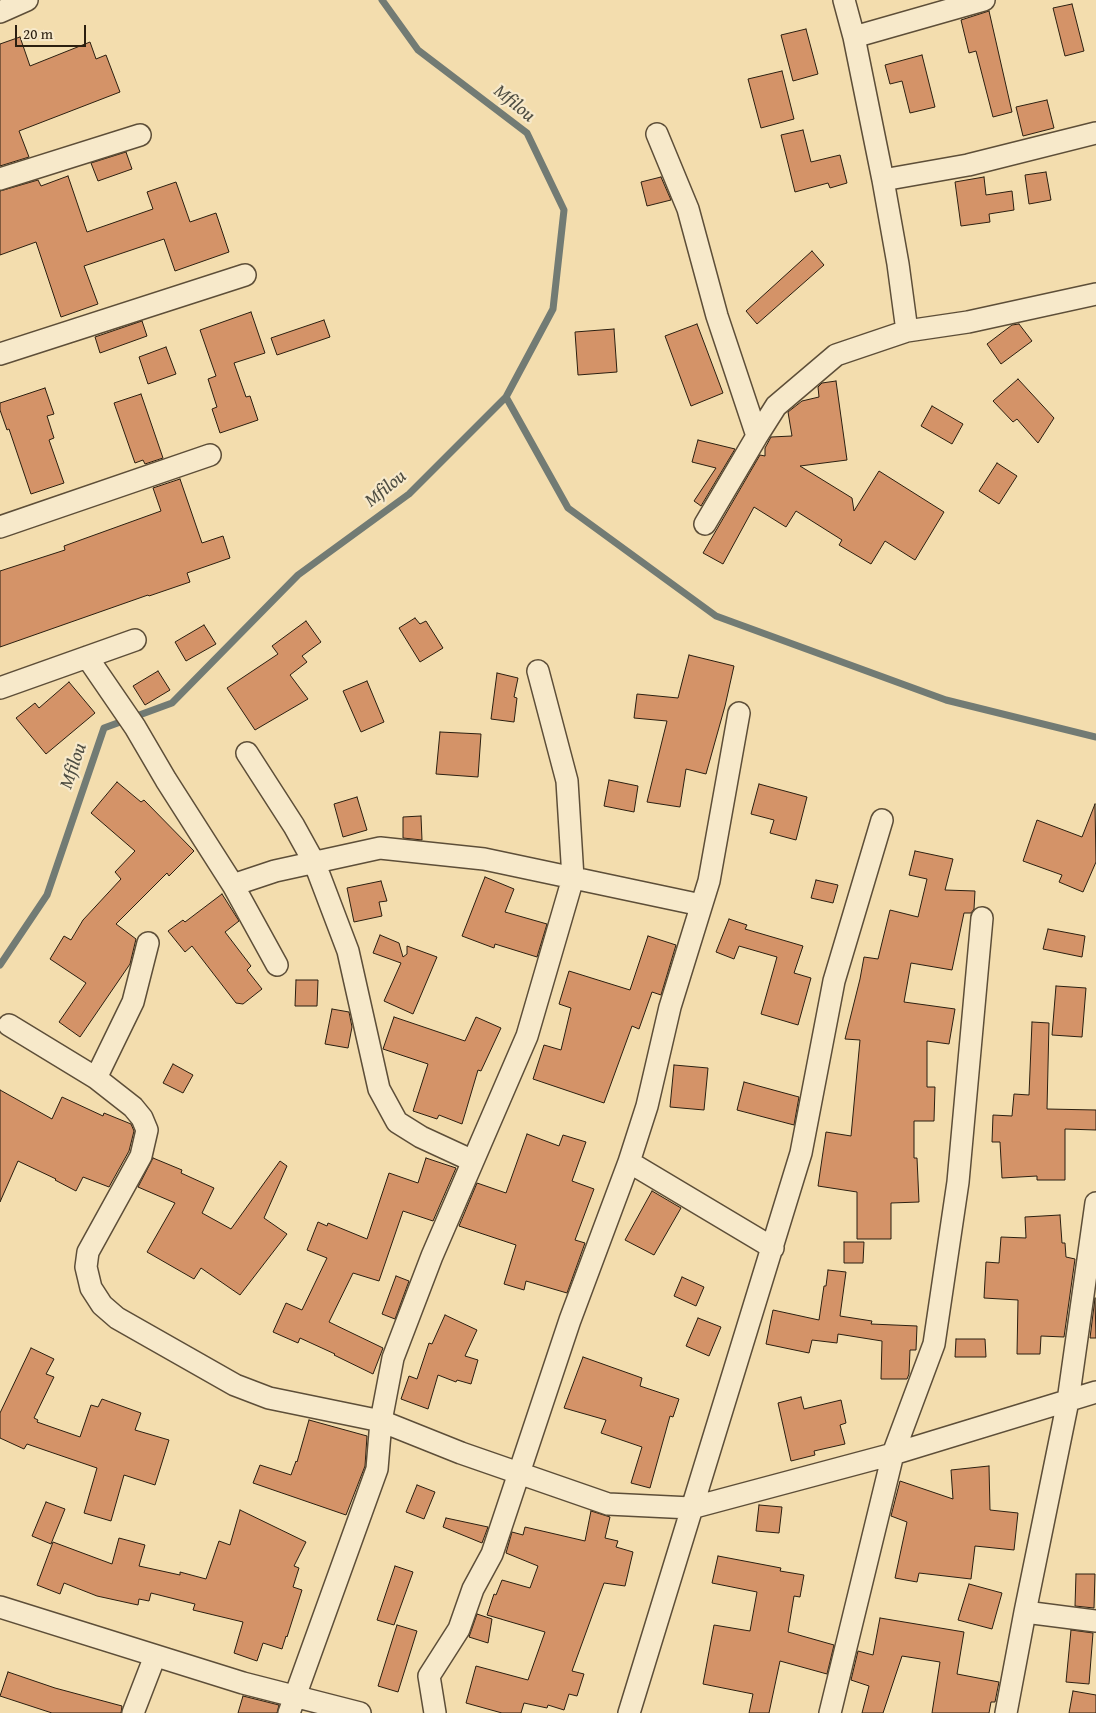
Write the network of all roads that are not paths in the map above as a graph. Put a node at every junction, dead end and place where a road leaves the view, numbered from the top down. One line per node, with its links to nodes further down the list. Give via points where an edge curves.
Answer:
1 (27, 0): 4 (street)
2 (844, 0): 5 (street)
3 (984, 0): 5 (street)
4 (0, 12)
5 (854, 37): 10 (street)
6 (1096, 133): 10 (street, via 968,165)
7 (657, 134): 15 (street, via 688,209 716,316)
8 (140, 135): 9 (street)
9 (0, 179)
10 (883, 180): 13 (street)
11 (245, 275): 14 (street)
12 (1096, 294): 13 (street, via 968,322)
13 (908, 331): 15 (street, via 836,355 776,406)
14 (0, 354)
15 (757, 436): 17 (street)
16 (210, 455): 18 (street)
17 (705, 524)
18 (0, 527)
19 (135, 640): 20 (street)
20 (87, 657): 22 (street); 28 (street, via 135,727)
21 (538, 671): 27 (street, via 567,781)
22 (0, 688)
23 (739, 713): 29 (street, via 709,881)
24 (247, 753): 26 (street)
25 (882, 820): 38 (street, via 834,981 801,1153)
26 (315, 864): 27 (street, via 380,848 484,859); 28 (street); 35 (street, via 348,951 378,1089 397,1122)
27 (573, 878): 29 (street); 35 (street, via 527,1036)
28 (233, 885): 32 (street)
29 (701, 905): 36 (street)
30 (982, 918): 42 (street, via 958,1182 934,1344)
31 (148, 943): 34 (street, via 133,1002)
32 (278, 965)
33 (9, 1025): 34 (street)
34 (96, 1078): 41 (street, via 133,1107 147,1130 141,1156 88,1252 86,1267 91,1288 102,1305 117,1318 235,1385 269,1398)
35 (473, 1161): 41 (street, via 393,1358)
36 (629, 1162): 38 (street); 43 (street)
37 (1096, 1203): 40 (street)
38 (773, 1248): 44 (street)
39 (1096, 1392): 40 (street)
40 (1068, 1401): 42 (street); 46 (street)
41 (381, 1421): 43 (street); 49 (street, via 377,1469)
42 (893, 1454): 44 (street); 54 (street)
43 (518, 1473): 44 (street, via 608,1504); 52 (street, via 492,1554 473,1590 459,1629 429,1676)
44 (691, 1508): 53 (street)
45 (0, 1607): 48 (street)
46 (1025, 1612): 47 (street); 55 (street)
47 (1096, 1621)
48 (155, 1656): 49 (street, via 243,1683); 50 (street)
49 (292, 1704): 51 (street)
50 (133, 1713)
51 (360, 1713)
52 (435, 1713)
53 (629, 1713)
54 (830, 1713)
55 (1006, 1713)

